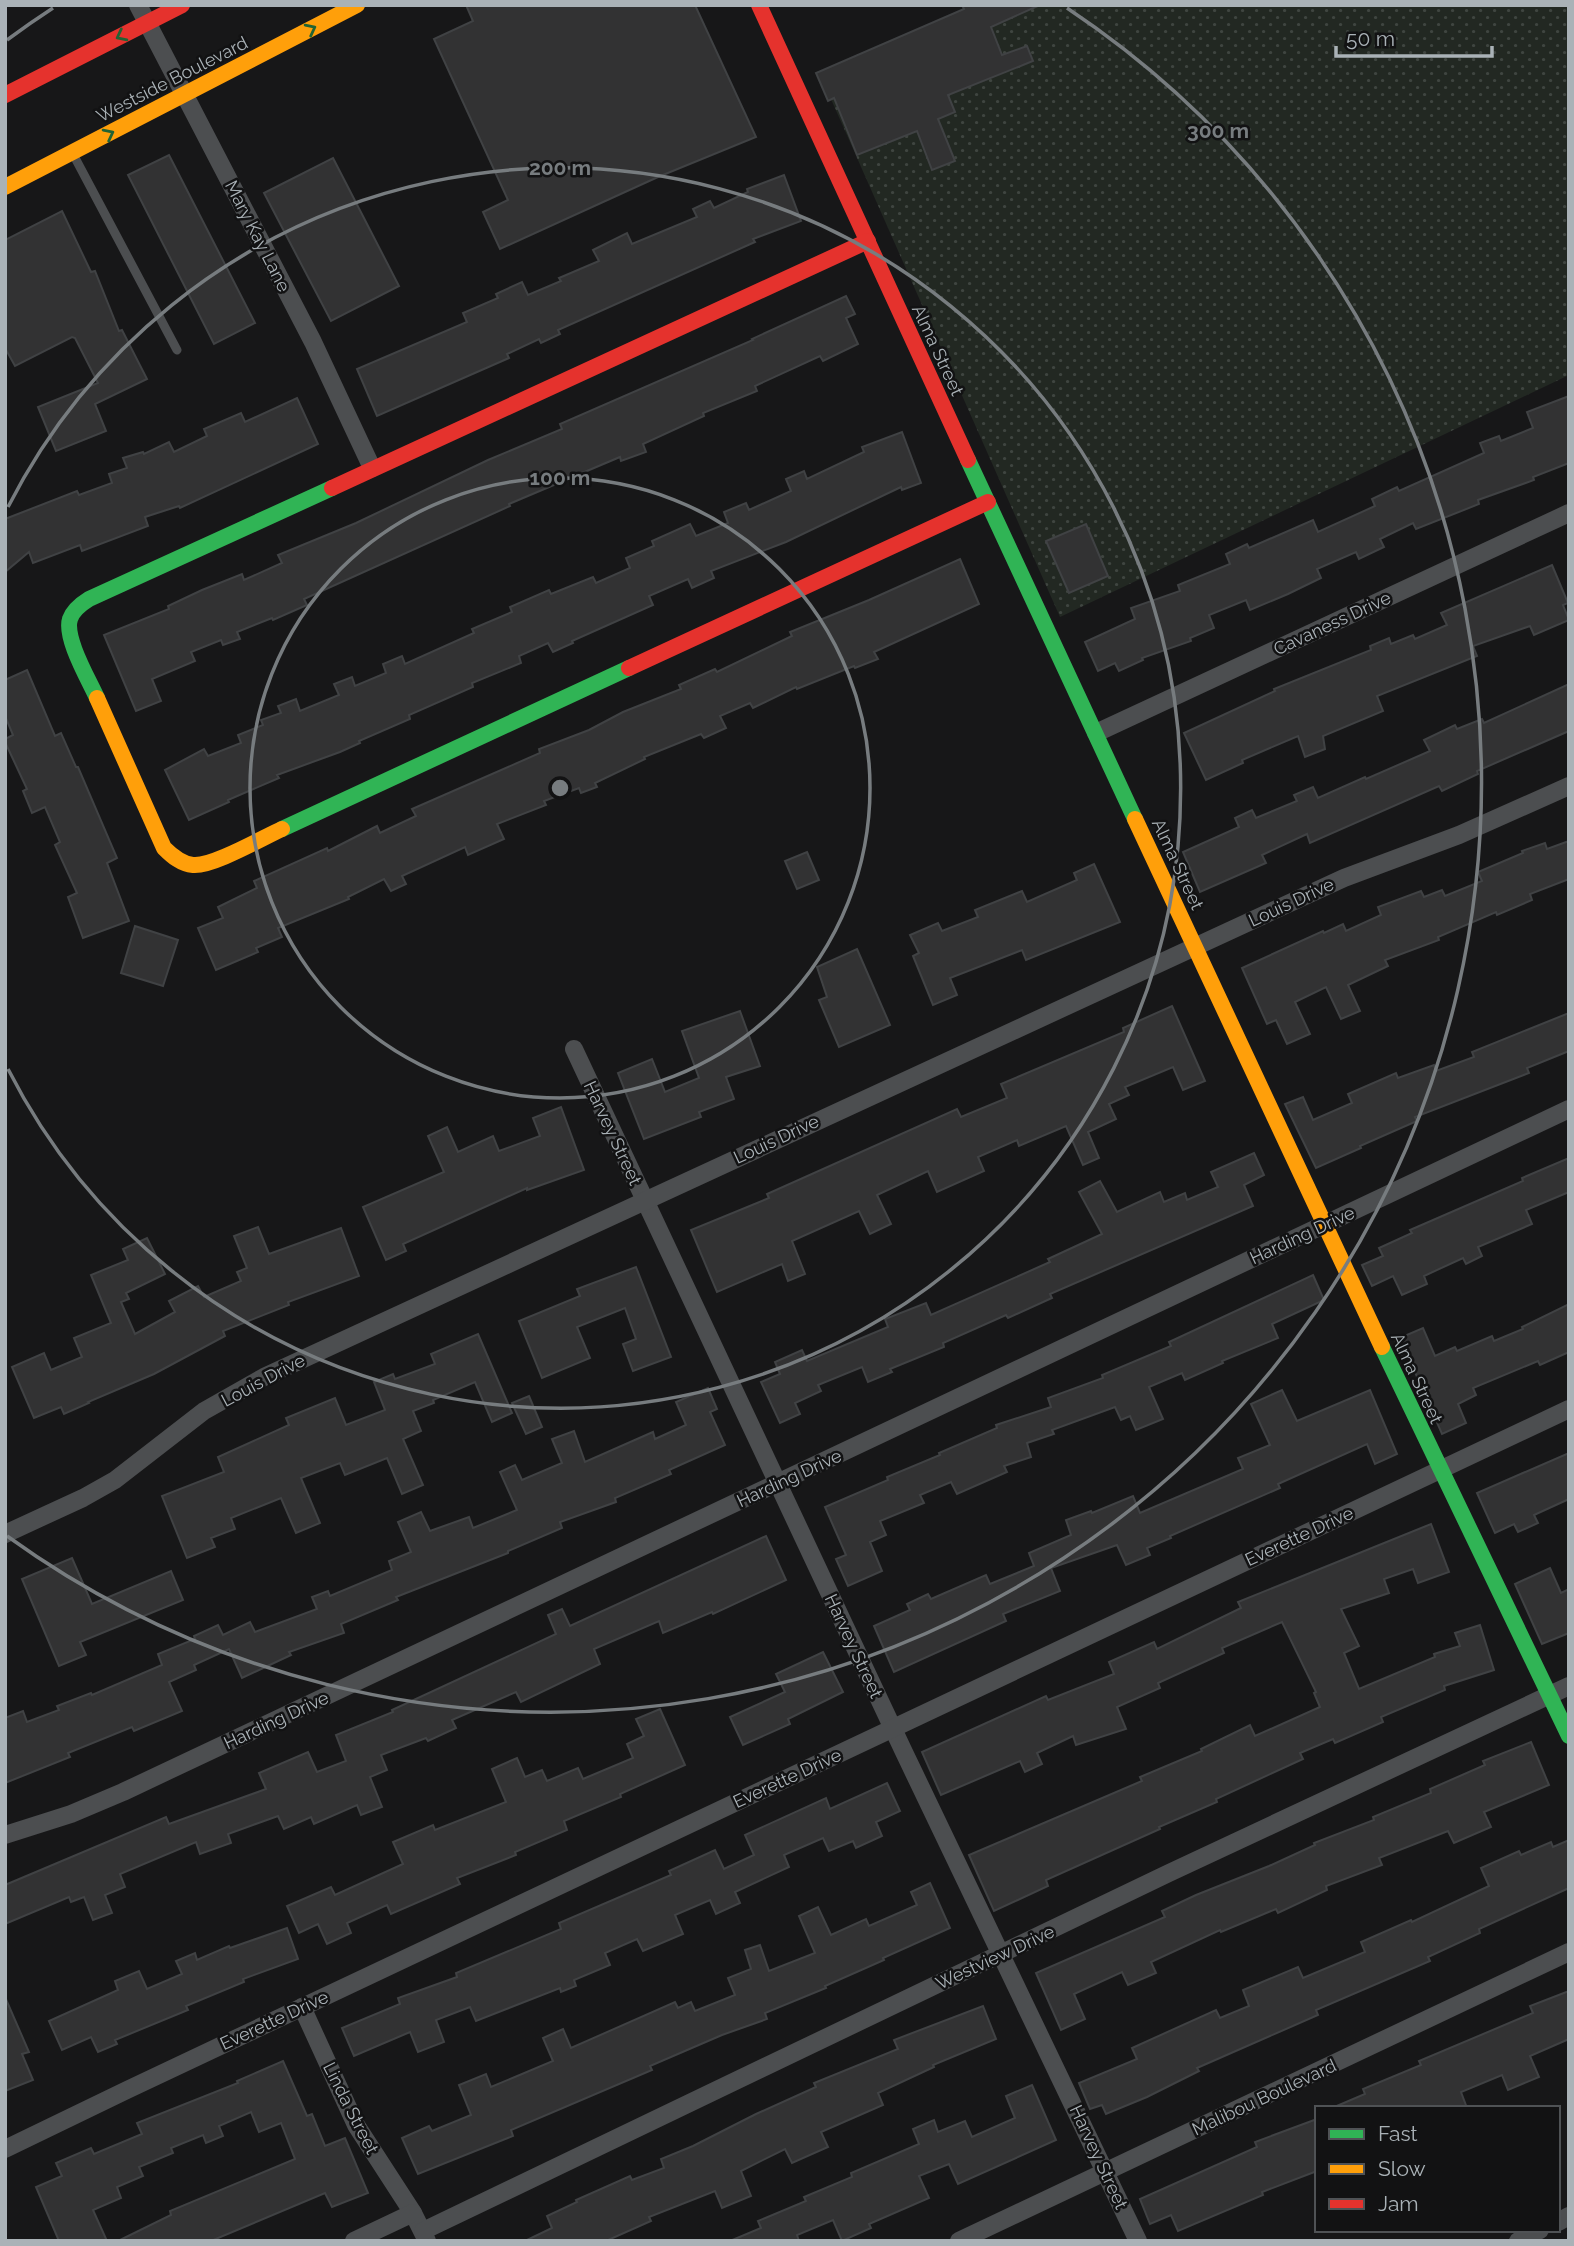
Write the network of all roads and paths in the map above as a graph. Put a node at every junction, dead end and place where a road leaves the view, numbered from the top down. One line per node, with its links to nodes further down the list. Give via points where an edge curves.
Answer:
1 (138, 5): 5 (street, Mary Kay Lane)
2 (181, 5): 5 (street)
3 (357, 5): 7 (street, Westside Boulevard, one-way to 3)
4 (759, 5): 10 (street, Alma Street)
5 (147, 23): 6 (street, one-way to 6); 7 (street, Mary Kay Lane)
6 (5, 95)
7 (184, 95): 8 (street, Westside Boulevard, one-way to 7); 12 (street, Mary Kay Lane, via 313,342)
8 (72, 153): 9 (street, Westside Boulevard); 11 (lane)
9 (5, 187)
10 (868, 241): 12 (street); 13 (street, Alma Street)
11 (177, 350)
12 (372, 468): 13 (street, via 89,599 69,620 70,637 164,848 181,863 206,864)
13 (988, 502): 15 (street, Alma Street)
14 (1569, 513): 15 (street, Cavaness Drive)
15 (1096, 733): 17 (street, Alma Street)
16 (1569, 786): 17 (street, Louis Drive, via 1459,835 1344,878)
17 (1195, 947): 20 (street, Louis Drive); 21 (street, Alma Street)
18 (574, 1049): 20 (street, Harvey Street)
19 (1569, 1109): 21 (street, Harding Drive)
20 (644, 1200): 24 (street, Harvey Street); 25 (street, Louis Drive, via 264,1377 204,1411 115,1480)
21 (1325, 1224): 23 (street, Alma Street); 24 (street, Harding Drive)
22 (1569, 1409): 23 (street, Everette Drive)
23 (1439, 1470): 27 (street, Alma Street); 28 (street, Everette Drive)
24 (777, 1483): 28 (street, Harvey Street); 30 (street, Harding Drive, via 123,1792)
25 (5, 1534)
26 (1569, 1686): 27 (street, Westview Drive)
27 (1550, 1696): 29 (street, Alma Street); 32 (street, Westview Drive)
28 (892, 1728): 32 (street, Harvey Street); 33 (street, Everette Drive)
29 (1569, 1736)
30 (5, 1835)
31 (1569, 1952): 35 (street, Malibou Boulevard)
32 (1002, 1955): 35 (street, Harvey Street); 38 (street, Westview Drive)
33 (302, 2007): 34 (street, Everette Drive); 36 (street, Linda Street, via 366,2144)
34 (5, 2150)
35 (1106, 2172): 40 (street, Malibou Boulevard); 41 (street, Harvey Street)
36 (413, 2213): 38 (street, Linda Street); 39 (street)
37 (1536, 2232): 42 (street)
38 (425, 2236)
39 (354, 2241)
40 (959, 2241)
41 (1138, 2241)
42 (1518, 2241)

